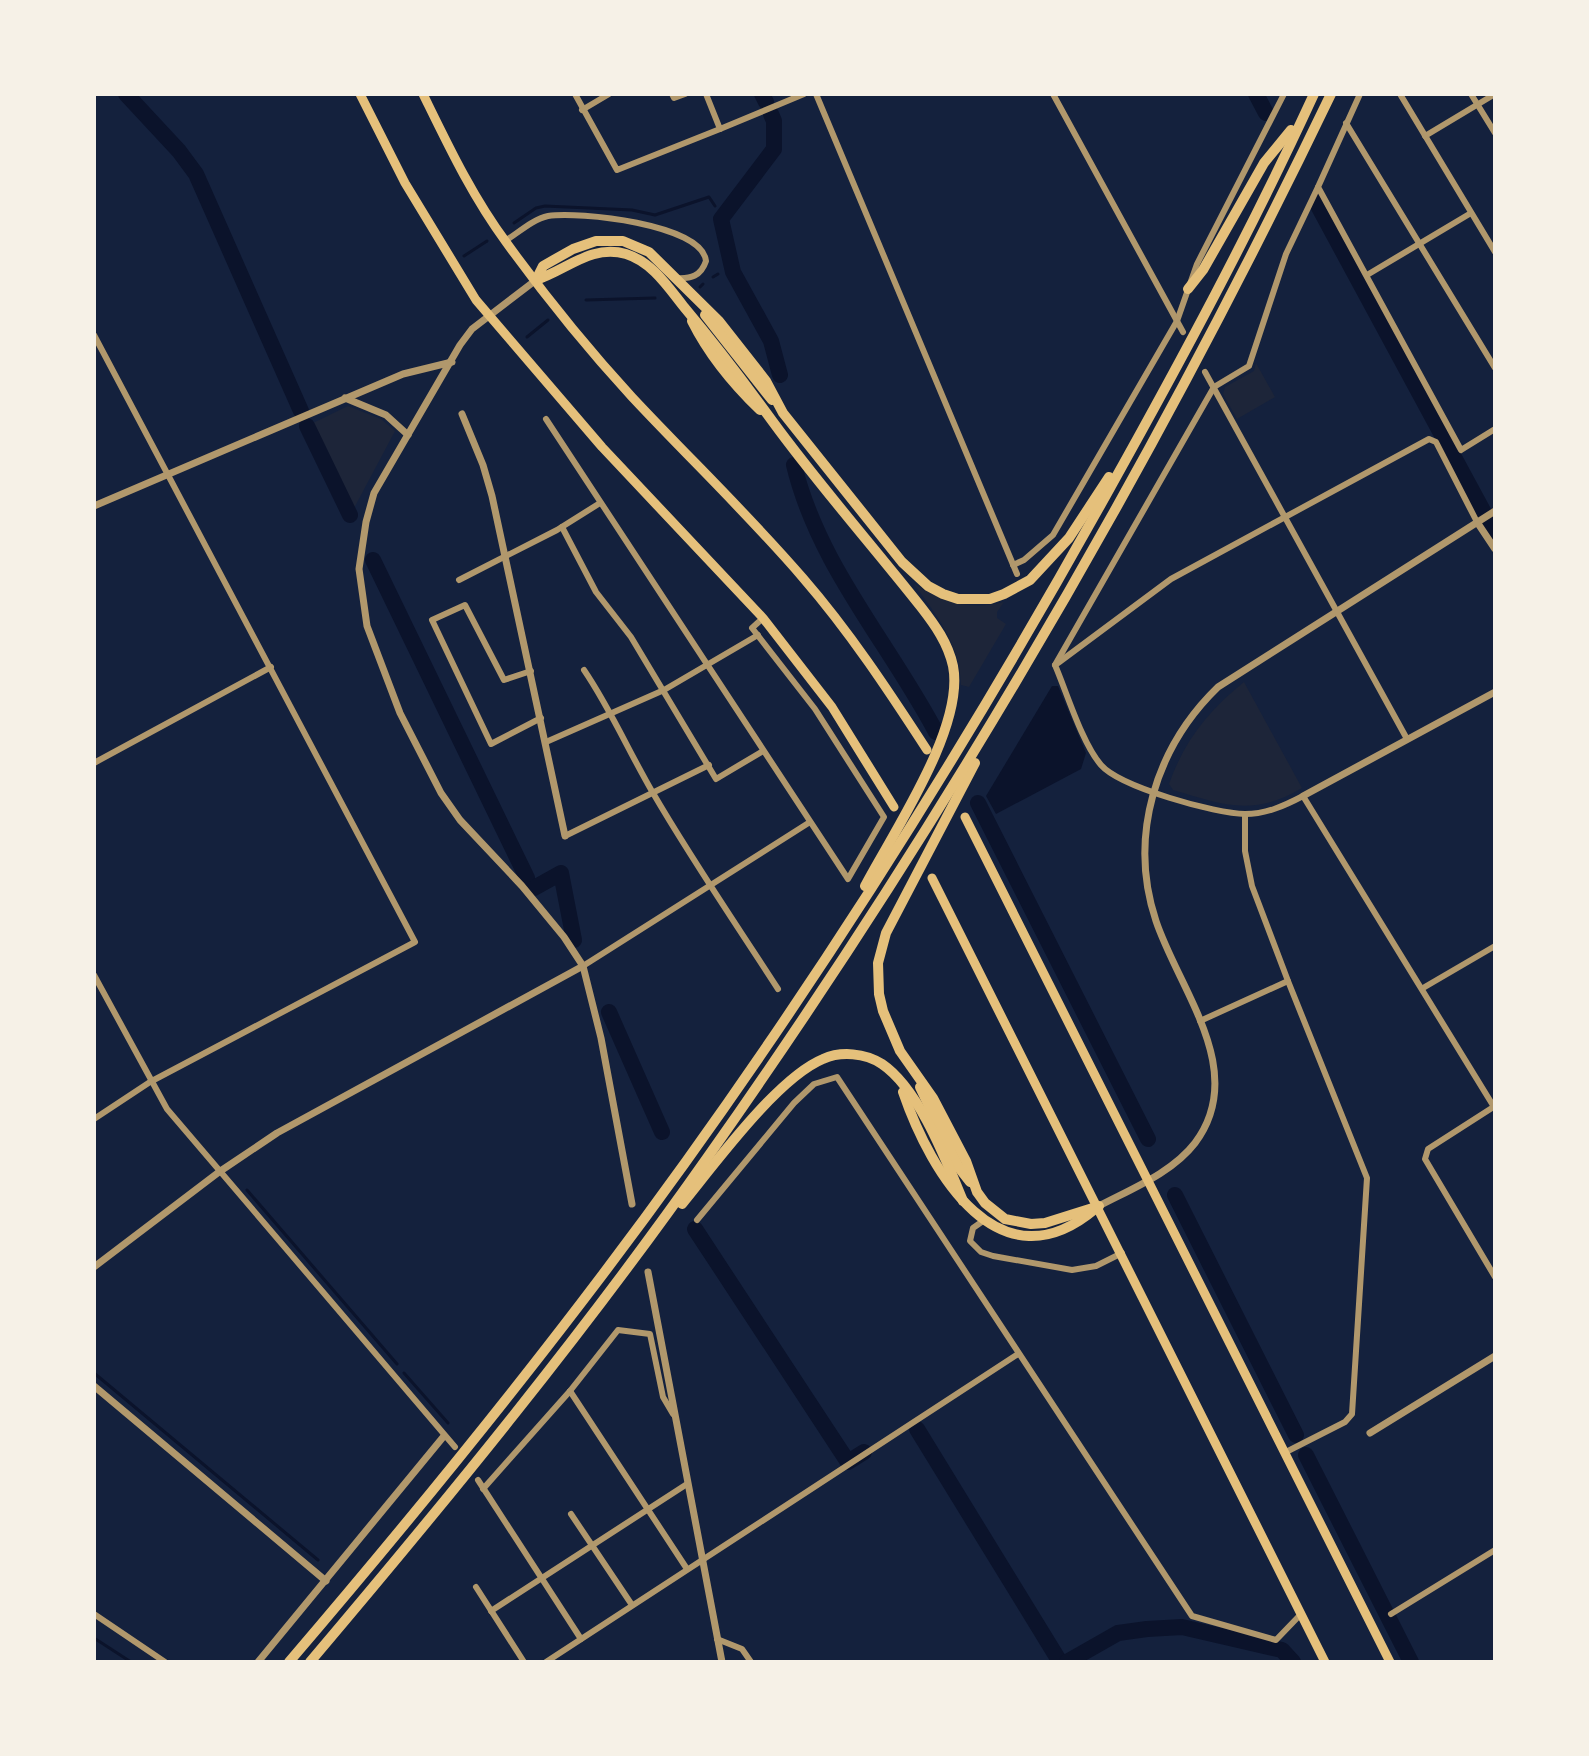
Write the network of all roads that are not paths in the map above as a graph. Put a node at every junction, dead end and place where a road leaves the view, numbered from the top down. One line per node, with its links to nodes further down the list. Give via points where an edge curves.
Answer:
1 (360, 94): 35 (main road, via 405,183)
2 (423, 94): 27 (main road)
3 (575, 94): 19 (street)
4 (609, 94): 19 (street)
5 (672, 94): 6 (street)
6 (685, 94)
7 (706, 94): 22 (street)
8 (804, 94): 22 (street)
9 (816, 94): 57 (street)
10 (1053, 94): 36 (street)
11 (1284, 94): 33 (street)
12 (1314, 94): 20 (highway)
13 (1331, 94): 69 (highway, via 1169,416)
14 (1360, 94): 21 (street)
15 (1400, 94): 24 (street)
16 (1471, 94): 18 (street)
17 (1495, 94): 18 (street)
18 (1477, 104): 23 (street); 24 (street)
19 (582, 110): 22 (street, via 617,170)
20 (1305, 113): 33 (highway, via 1264,163); 34 (highway)
21 (1346, 123): 25 (street); 28 (street)
22 (720, 129)
23 (1495, 133)
24 (1425, 136): 26 (street)
25 (1318, 187): 30 (street); 42 (street, via 1286,254 1249,366)
26 (1471, 213): 28 (street); 29 (street)
27 (505, 241): 31 (street, via 546,217 641,223 692,241 702,250 706,261 700,272 689,279); 32 (main road)
28 (1420, 243): 30 (street); 40 (street)
29 (1495, 252)
30 (1367, 275): 46 (street, via 1461,450)
31 (676, 278): 32 (highway, via 649,252 610,240 564,253 543,266); 34 (highway, via 719,321 766,381 783,413 914,574 943,594 974,600 1004,594 1030,580 1069,538)
32 (536, 280): 35 (street); 75 (main road, via 595,355 804,579 864,655); 92 (highway, via 599,252 621,253 649,267 933,622 950,654 955,684 937,752)
33 (1188, 289): 36 (street)
34 (1216, 292): 92 (highway, via 1017,653)
35 (489, 316): 39 (street, via 472,329); 61 (main road, via 602,447)
36 (1177, 321): 37 (street); 57 (street, via 1053,535)
37 (1183, 332)
38 (94, 335): 48 (street)
39 (452, 362): 43 (street, via 403,374); 47 (street)
40 (1495, 368)
41 (1205, 372): 42 (street)
42 (1214, 387): 52 (street); 63 (street)
43 (345, 398): 47 (street, via 386,415); 48 (street)
44 (462, 414): 56 (street, via 483,465)
45 (546, 419): 49 (street)
46 (1495, 429)
47 (408, 435): 90 (street, via 374,493 366,522 359,569 367,626 400,713 441,793)
48 (168, 473): 50 (street); 65 (street)
49 (600, 503): 54 (street); 64 (street)
50 (94, 506)
51 (1495, 511): 53 (street)
52 (1284, 517): 53 (street, via 1429,439 1436,442); 60 (street); 63 (street, via 1171,579)
53 (1480, 520): 55 (street); 60 (street)
54 (562, 527): 56 (street); 68 (street, via 596,592)
55 (1495, 549)
56 (505, 557): 59 (street); 67 (street)
57 (1013, 565): 58 (street)
58 (1017, 574)
59 (459, 580)
60 (1335, 610): 73 (street); 79 (street, via 1211,694 1180,732)
61 (763, 618): 62 (street, via 752,628); 82 (main road, via 832,707)
62 (758, 635): 64 (street); 85 (street, via 815,709 884,817 848,879)
63 (1055, 665): 79 (street, via 1098,762 1117,779)
64 (708, 666): 68 (street); 76 (street)
65 (271, 667): 77 (street); 97 (street, via 415,942)
66 (584, 670): 71 (street)
67 (531, 671): 72 (street); 72 (street, via 504,680 465,605 432,620 491,744)
68 (664, 690): 71 (street); 78 (street)
69 (1013, 690): 103 (highway, via 894,916 881,948 881,1002 891,1031 966,1161 977,1192 994,1212 1017,1223 1045,1223); 110 (highway, via 821,993)
70 (1495, 692): 73 (street)
71 (608, 714): 74 (street); 80 (street)
72 (541, 718): 74 (street)
73 (1407, 739): 81 (street)
74 (546, 742): 86 (street)
75 (927, 750)
76 (763, 751): 78 (street, via 716,779); 85 (street)
77 (94, 763)
78 (709, 765): 80 (street)
79 (1153, 792): 83 (street); 96 (street, via 1146,834 1149,896)
80 (653, 794): 86 (street); 88 (street)
81 (1303, 796): 83 (street, via 1272,810); 94 (street)
82 (894, 807)
83 (1245, 814): 93 (street, via 1249,877)
84 (965, 817): 101 (main road)
85 (810, 822): 88 (street)
86 (565, 836)
87 (932, 878): 103 (main road)
88 (711, 887): 90 (street); 95 (street)
89 (1495, 946): 94 (street)
90 (583, 966): 100 (street, via 277,1133); 102 (street)
91 (94, 975): 97 (street)
92 (812, 978): 141 (highway, via 582,1302)
93 (1288, 981): 96 (street); 119 (street, via 1367,1178 1352,1414)
94 (1423, 988): 98 (street)
95 (778, 989)
96 (1200, 1021): 101 (street, via 1215,1074 1207,1121 1179,1160)
97 (150, 1082): 99 (street); 100 (street)
98 (1494, 1106): 109 (street, via 1428,1149 1425,1159)
99 (94, 1119)
100 (219, 1172): 107 (street); 117 (street)
101 (1147, 1180): 103 (street); 119 (main road)
102 (632, 1204)
103 (1099, 1206): 105 (highway, via 1080,1222 1034,1237 1008,1234); 106 (main road)
104 (697, 1220): 111 (street, via 794,1103 814,1084 837,1077)
105 (983, 1221): 106 (street, via 973,1228 970,1241 993,1256 1072,1270); 110 (highway, via 942,1175 900,1083 880,1064 857,1055 831,1056 797,1075 765,1106)
106 (1122, 1253): 135 (main road)
107 (94, 1267)
108 (648, 1272): 115 (street)
109 (1495, 1277)
110 (595, 1311): 142 (highway)
111 (1018, 1354): 127 (street); 135 (street, via 1192,1616 1276,1640)
112 (1495, 1356): 116 (street)
113 (94, 1386): 130 (street)
114 (570, 1391): 115 (street, via 618,1330 650,1334 663,1397); 122 (street); 123 (street)
115 (674, 1415): 121 (street)
116 (1370, 1433)
117 (444, 1436): 118 (street); 130 (street)
118 (455, 1447)
119 (1284, 1453): 148 (main road)
120 (478, 1480): 122 (street)
121 (687, 1484): 123 (street); 127 (street)
122 (483, 1489): 129 (street)
123 (647, 1509): 125 (street); 128 (street)
124 (571, 1514): 125 (street)
125 (591, 1546): 129 (street); 132 (street)
126 (1495, 1550): 136 (street)
127 (701, 1560): 128 (street); 138 (street)
128 (687, 1569): 132 (street)
129 (541, 1579): 133 (street); 137 (street)
130 (326, 1581): 140 (street)
131 (476, 1587): 133 (street)
132 (632, 1605): 137 (street)
133 (491, 1611): 143 (street)
134 (94, 1614): 139 (street)
135 (1301, 1614): 147 (main road)
136 (1391, 1614)
137 (581, 1639): 144 (street)
138 (717, 1639): 145 (street); 146 (street, via 742,1649)
139 (165, 1662)
140 (258, 1662)
141 (289, 1662)
142 (310, 1662)
143 (524, 1662)
144 (546, 1662)
145 (722, 1662)
146 (751, 1662)
147 (1325, 1662)
148 (1390, 1662)

